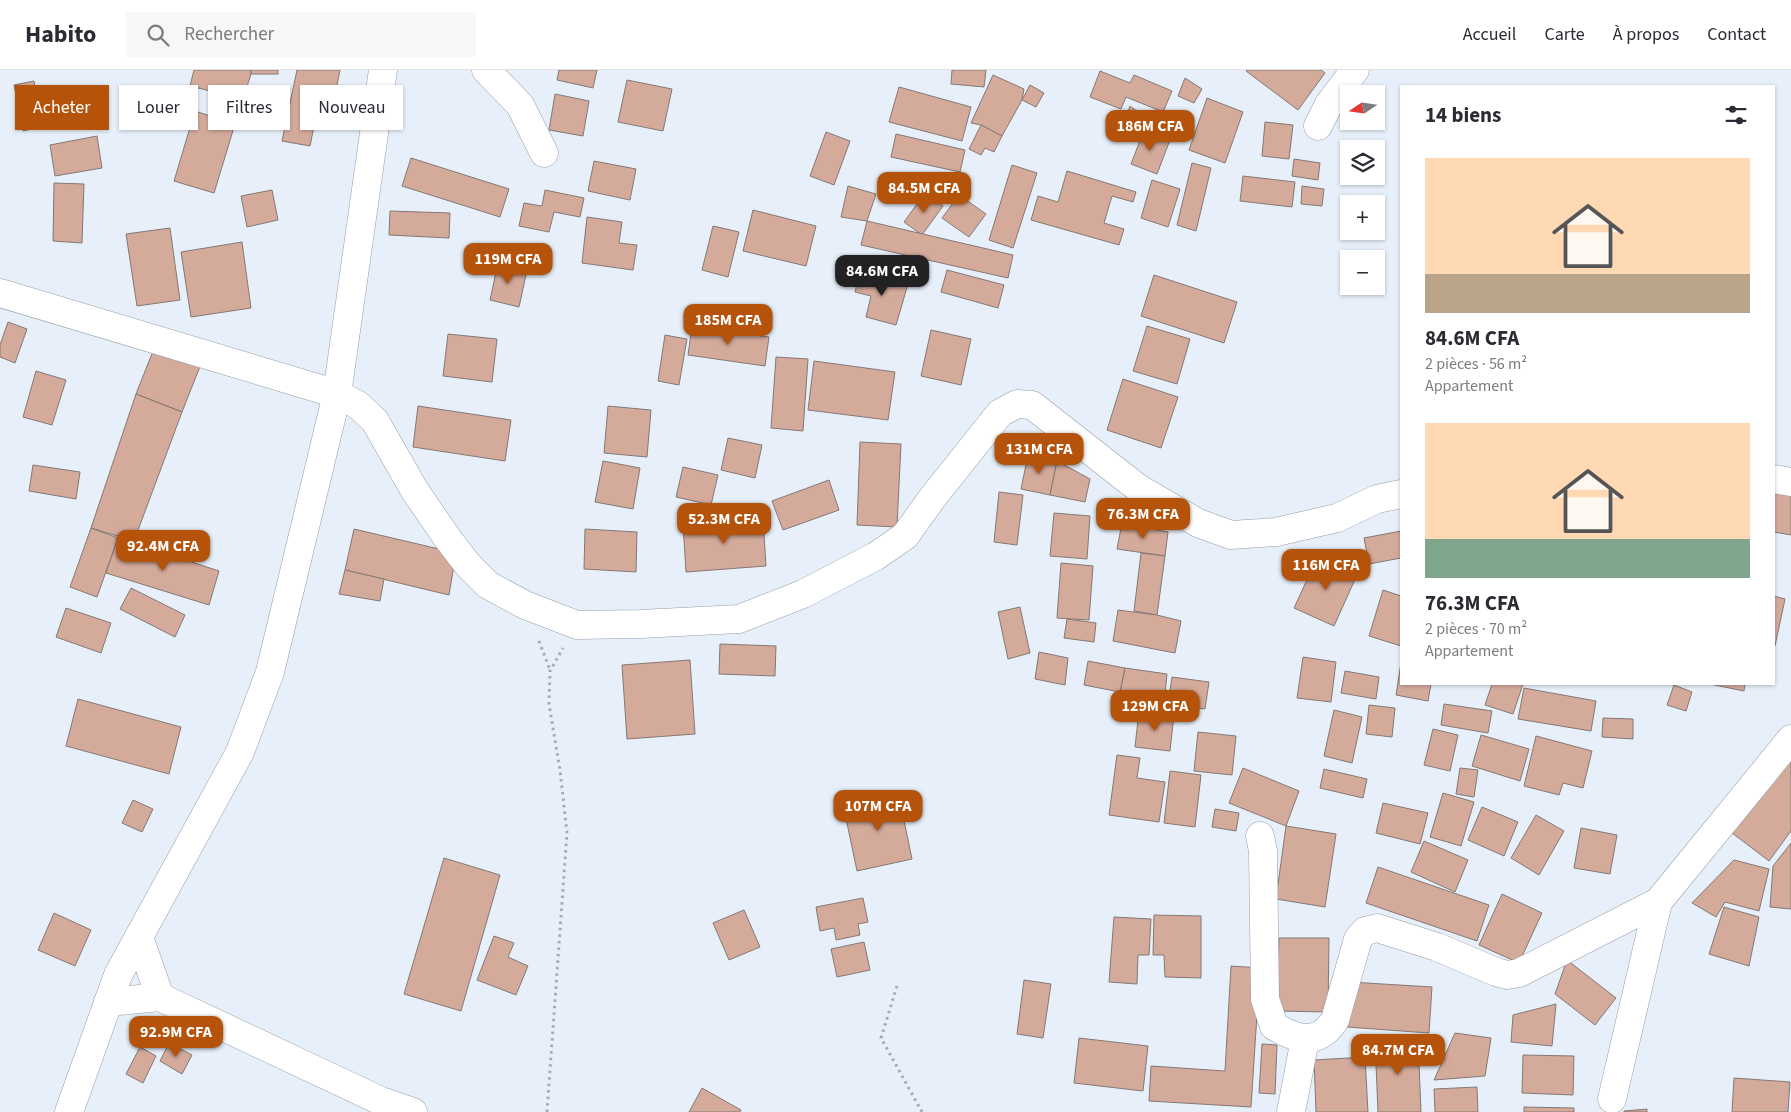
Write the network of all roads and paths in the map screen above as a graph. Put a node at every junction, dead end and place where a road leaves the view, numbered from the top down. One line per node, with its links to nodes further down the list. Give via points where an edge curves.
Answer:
1 (383, 70): 7 (street)
2 (486, 70): 5 (street, via 520,104)
3 (1355, 70): 4 (street)
4 (1318, 126)
5 (544, 153)
6 (0, 293): 7 (street)
7 (337, 394): 11 (street, via 358,405 375,421 415,491 468,565 488,585 525,605); 15 (street, via 270,672 240,752)
8 (1775, 479): 9 (street)
9 (1791, 482)
10 (1400, 494): 11 (street, via 1377,499 1338,518 1276,532 1231,535 1186,517 1138,488 1032,405 1017,404 1000,413 905,536 876,556 803,594 739,619)
11 (577, 625): 23 (path, via 550,671 549,704 567,833)
12 (1791, 739): 14 (street)
13 (1260, 836): 19 (street, via 1263,851 1265,999 1274,1026 1289,1036)
14 (1658, 902): 19 (street, via 1519,972 1507,975 1438,947 1378,928 1366,930 1358,939 1335,1020 1328,1030); 20 (street)
15 (139, 937): 17 (street); 18 (street, via 118,975)
16 (897, 986): 24 (path, via 881,1038)
17 (160, 997): 18 (street); 22 (street, via 381,1102)
18 (108, 1002): 21 (street)
19 (1304, 1039): 25 (street)
20 (1612, 1099)
21 (69, 1112)
22 (413, 1112)
23 (547, 1112)
24 (922, 1112)
25 (1291, 1112)

